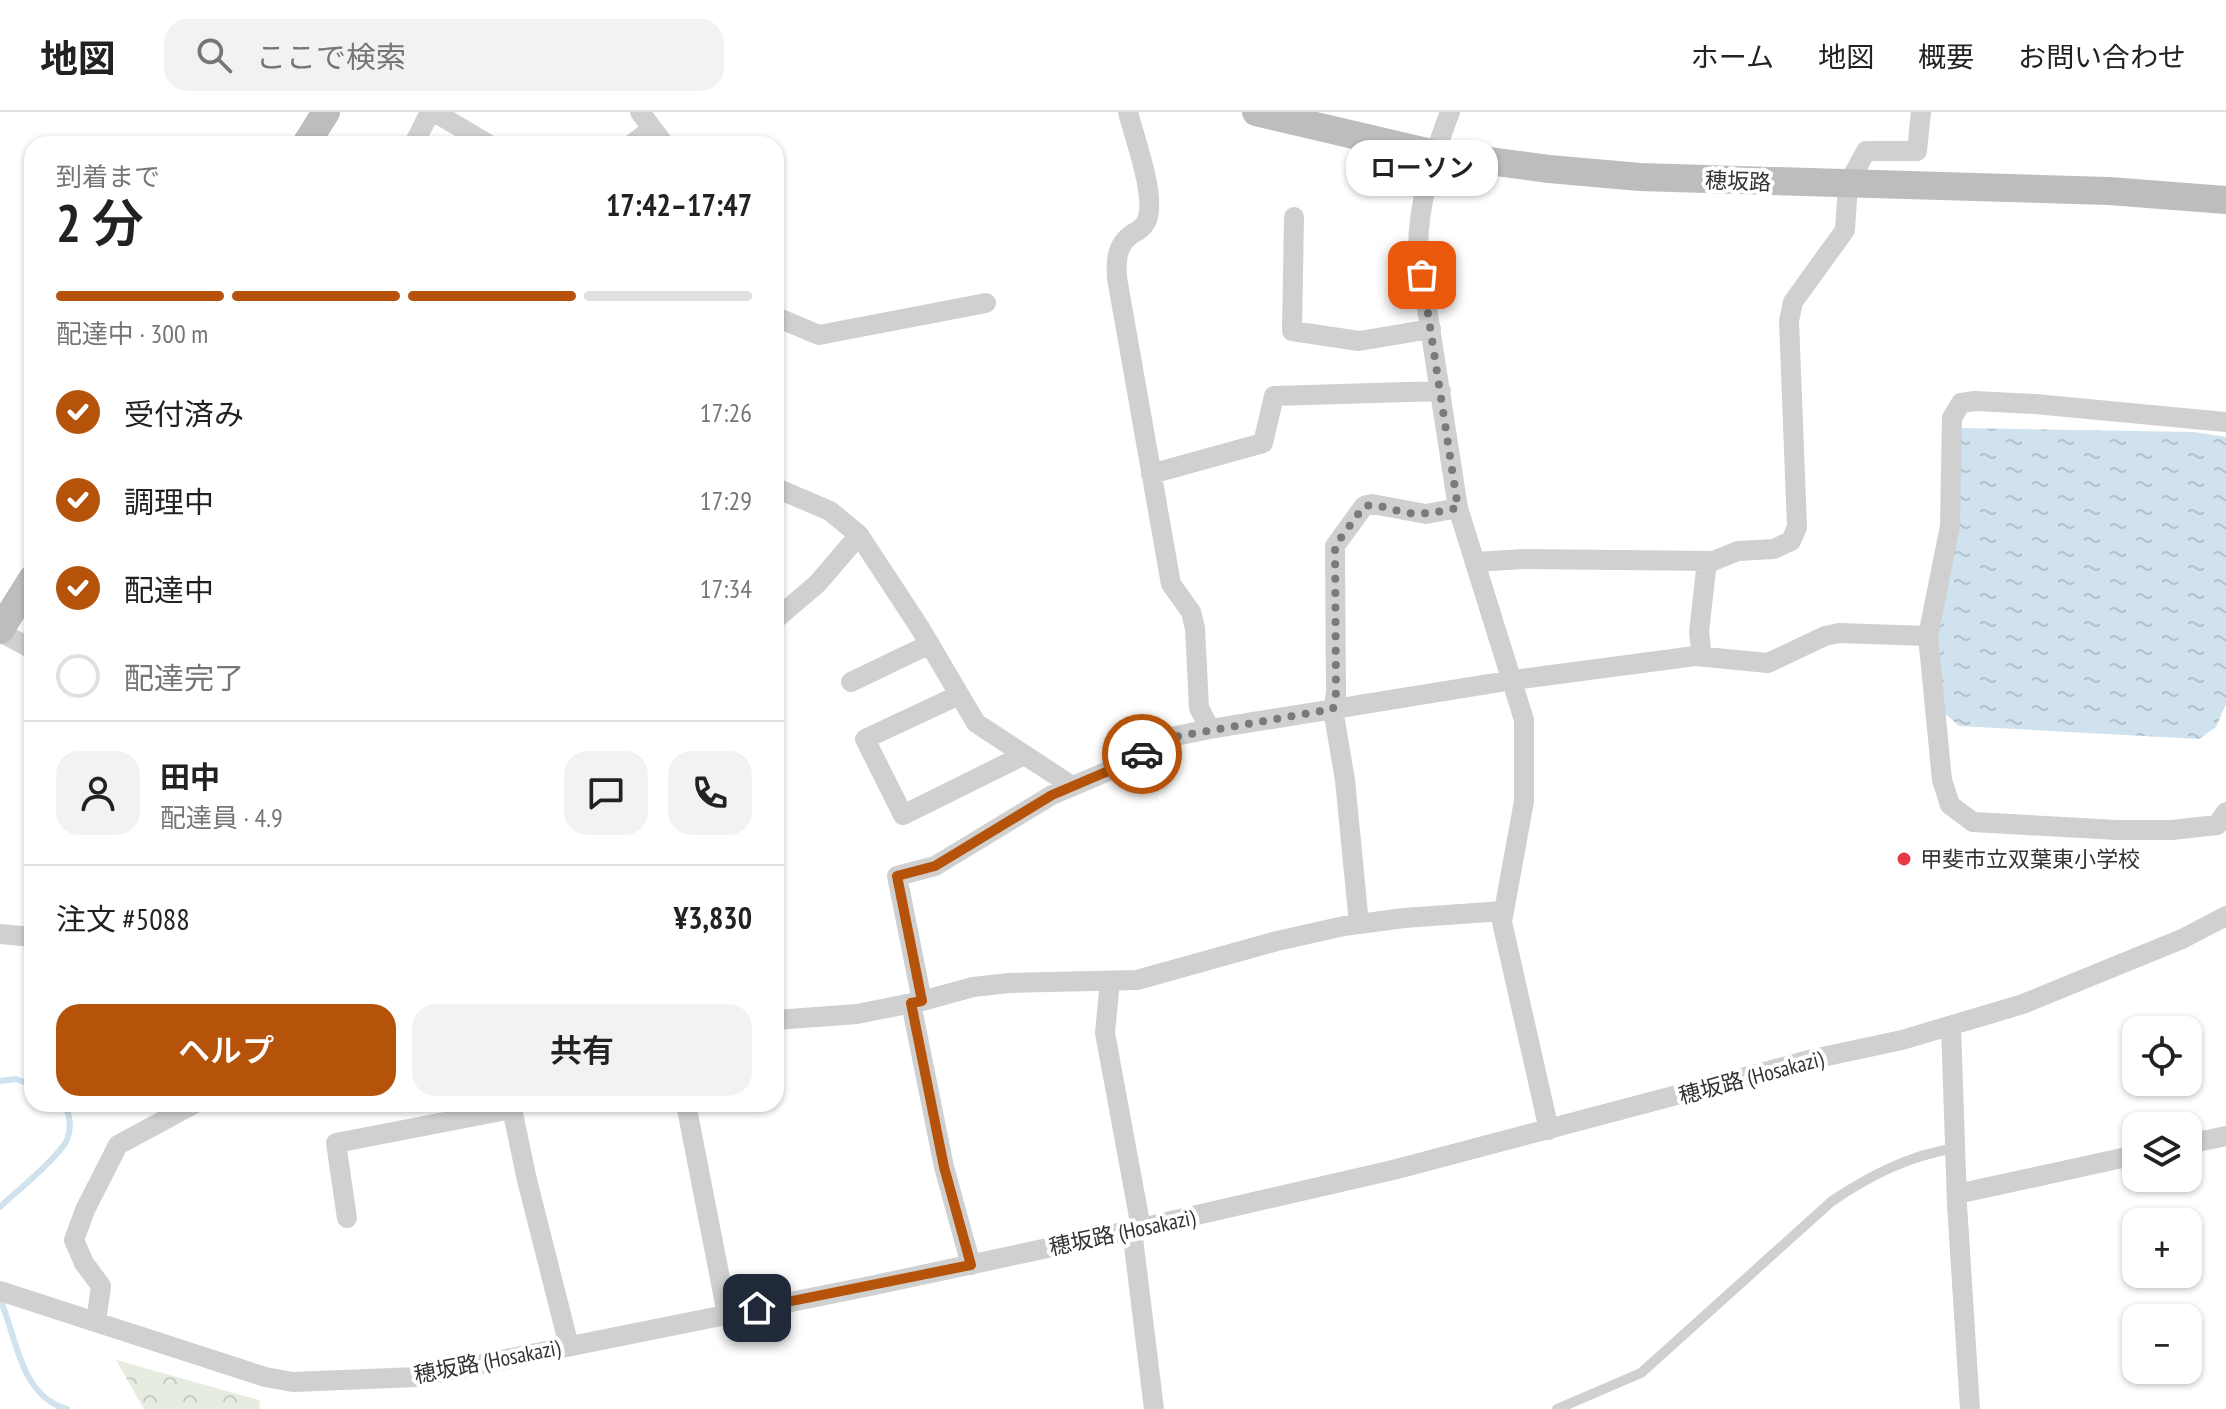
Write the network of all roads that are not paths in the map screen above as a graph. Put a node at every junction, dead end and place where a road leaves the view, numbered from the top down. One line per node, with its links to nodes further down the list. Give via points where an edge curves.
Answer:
1 (326, 112): 7 (main road)
2 (432, 112): 8 (street); 9 (street)
3 (1128, 112): 19 (street, via 1150,211 1145,226 1125,239 1116,257 1117,278)
4 (1256, 112): 10 (main road, 穂坂路)
5 (1450, 112): 10 (street)
6 (1921, 112): 11 (street, via 1917,151 1866,151)
7 (311, 136)
8 (418, 136)
9 (474, 136)
10 (1435, 154): 11 (main road, 穂坂路, via 1640,177); 16 (street, via 1418,226)
11 (1848, 184): 12 (main road, 穂坂路, via 2109,191); 23 (street, via 1845,230 1793,302 1789,321 1797,527 1791,541 1774,549 1738,551)
12 (2226, 200)
13 (1294, 217): 16 (street, via 1292,331 1359,341)
14 (986, 303): 15 (street, via 819,335)
15 (784, 320)
16 (1431, 329): 17 (street)
17 (1441, 391): 19 (street, via 1274,396 1263,443); 21 (street)
18 (2226, 422): 28 (street, via 2035,404 1961,403 1952,418 1950,526)
19 (1151, 474): 36 (street, via 1171,584 1191,612 1195,628 1199,708)
20 (784, 491): 22 (street, via 830,511)
21 (1458, 508): 24 (street); 35 (street, via 1426,514 1364,506 1335,546)
22 (859, 535): 26 (street, via 818,583); 30 (street)
23 (1707, 561): 24 (street); 31 (street, via 1699,632)
24 (1476, 562): 32 (street)
25 (24, 592): 27 (main road)
26 (784, 612)
27 (1, 628): 29 (street)
28 (1928, 636): 31 (street, via 1839,633 1768,663); 39 (street, via 1942,780 1950,805 1973,822 2172,830 2217,825)
29 (24, 644)
30 (930, 644): 33 (street); 34 (street)
31 (1702, 657): 32 (street)
32 (1513, 680): 35 (street); 40 (street, via 1524,720 1524,801)
33 (851, 682)
34 (959, 695): 37 (street, via 976,723); 37 (street, via 865,739 903,815)
35 (1333, 709): 36 (street); 42 (street)
36 (1210, 729): 38 (street, via 1151,741 1139,758)
37 (1024, 755): 38 (street)
38 (1072, 786): 46 (street, via 935,866 897,876)
39 (2226, 812)
40 (1503, 911): 42 (street); 53 (street)
41 (2226, 916): 48 (street, 穂坂路 (Hosakazi), via 2023,1004)
42 (1359, 924): 45 (street, via 1277,941 1170,973)
43 (0, 934): 44 (street)
44 (24, 936)
45 (1110, 981): 46 (street, via 973,987); 60 (street, via 1105,1033)
46 (916, 1002): 47 (street, via 857,1014); 61 (street, via 944,1167)
47 (784, 1019)
48 (1951, 1026): 53 (street, 穂坂路 (Hosakazi)); 56 (street)
49 (179, 1112): 64 (street, via 118,1145 85,1210 74,1240 101,1286)
50 (487, 1112): 59 (street, via 336,1143)
51 (512, 1112): 65 (street)
52 (688, 1112): 63 (street)
53 (1549, 1130): 60 (street, 穂坂路 (Hosakazi))
54 (2226, 1136): 55 (street)
55 (2202, 1141)
56 (1955, 1148): 58 (street); 67 (lane, via 1925,1153 1862,1181 1832,1201 1641,1373)
57 (2122, 1158): 58 (street)
58 (1957, 1194): 68 (street)
59 (347, 1218)
60 (1137, 1229): 61 (street, 穂坂路 (Hosakazi)); 66 (street)
61 (971, 1265): 63 (street, 穂坂路 (Hosakazi))
62 (0, 1291): 64 (street, 穂坂路 (Hosakazi))
63 (727, 1314): 65 (street, 穂坂路 (Hosakazi))
64 (96, 1322): 65 (street, 穂坂路 (Hosakazi), via 293,1382 417,1377)
65 (569, 1346)
66 (1154, 1409)
67 (1557, 1409)
68 (1970, 1409)

